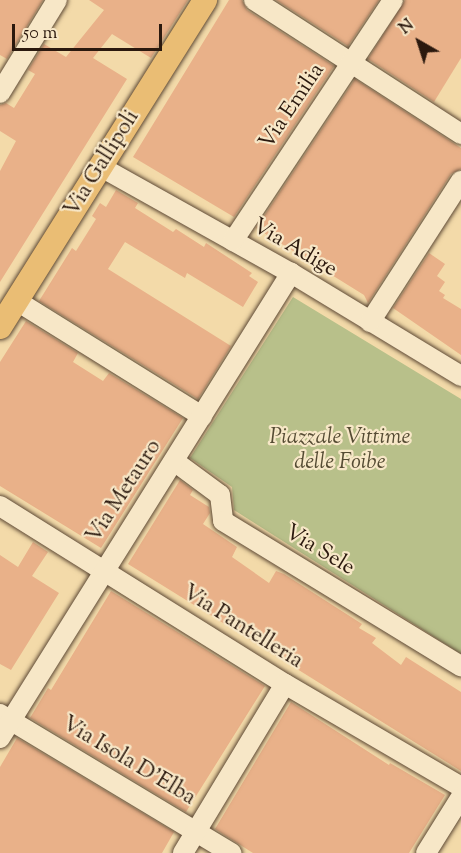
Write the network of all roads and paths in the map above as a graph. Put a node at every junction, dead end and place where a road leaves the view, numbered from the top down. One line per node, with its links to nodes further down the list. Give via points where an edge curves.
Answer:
1 (57, 0): 6 (street)
2 (205, 0): 8 (main road, Via Gallipoli)
3 (254, 0): 5 (street)
4 (393, 0): 5 (street, Via Emilia)
5 (351, 64): 7 (street); 10 (street, Via Emilia)
6 (0, 93)
7 (461, 134)
8 (101, 167): 10 (street, Via Adige); 12 (main road, Via Gallipoli)
9 (461, 181): 13 (street)
10 (233, 241): 11 (street, Via Adige)
11 (291, 273): 13 (street, Via Adige); 16 (street, Via Metauro)
12 (16, 301): 14 (main road, Via Gallipoli); 16 (street)
13 (370, 322): 15 (street, Via Adige)
14 (0, 327)
15 (461, 376)
16 (202, 416): 17 (street, Via Metauro)
17 (174, 461): 19 (street, Via Metauro); 20 (street, Via Sele, via 220,495 223,521)
18 (0, 506): 19 (street, Via Pantelleria)
19 (103, 570): 21 (street, Via Pantelleria); 22 (street, Via Metauro)
20 (461, 666)
21 (285, 684): 24 (street, Via Pantelleria); 26 (street)
22 (5, 717): 23 (street, Via Metauro); 26 (street, Via Isola D'Elba)
23 (0, 738)
24 (461, 788)
25 (461, 797): 29 (street)
26 (197, 831): 27 (street); 28 (street, Via Isola D'Elba)
27 (183, 853)
28 (231, 853)
29 (426, 853)

